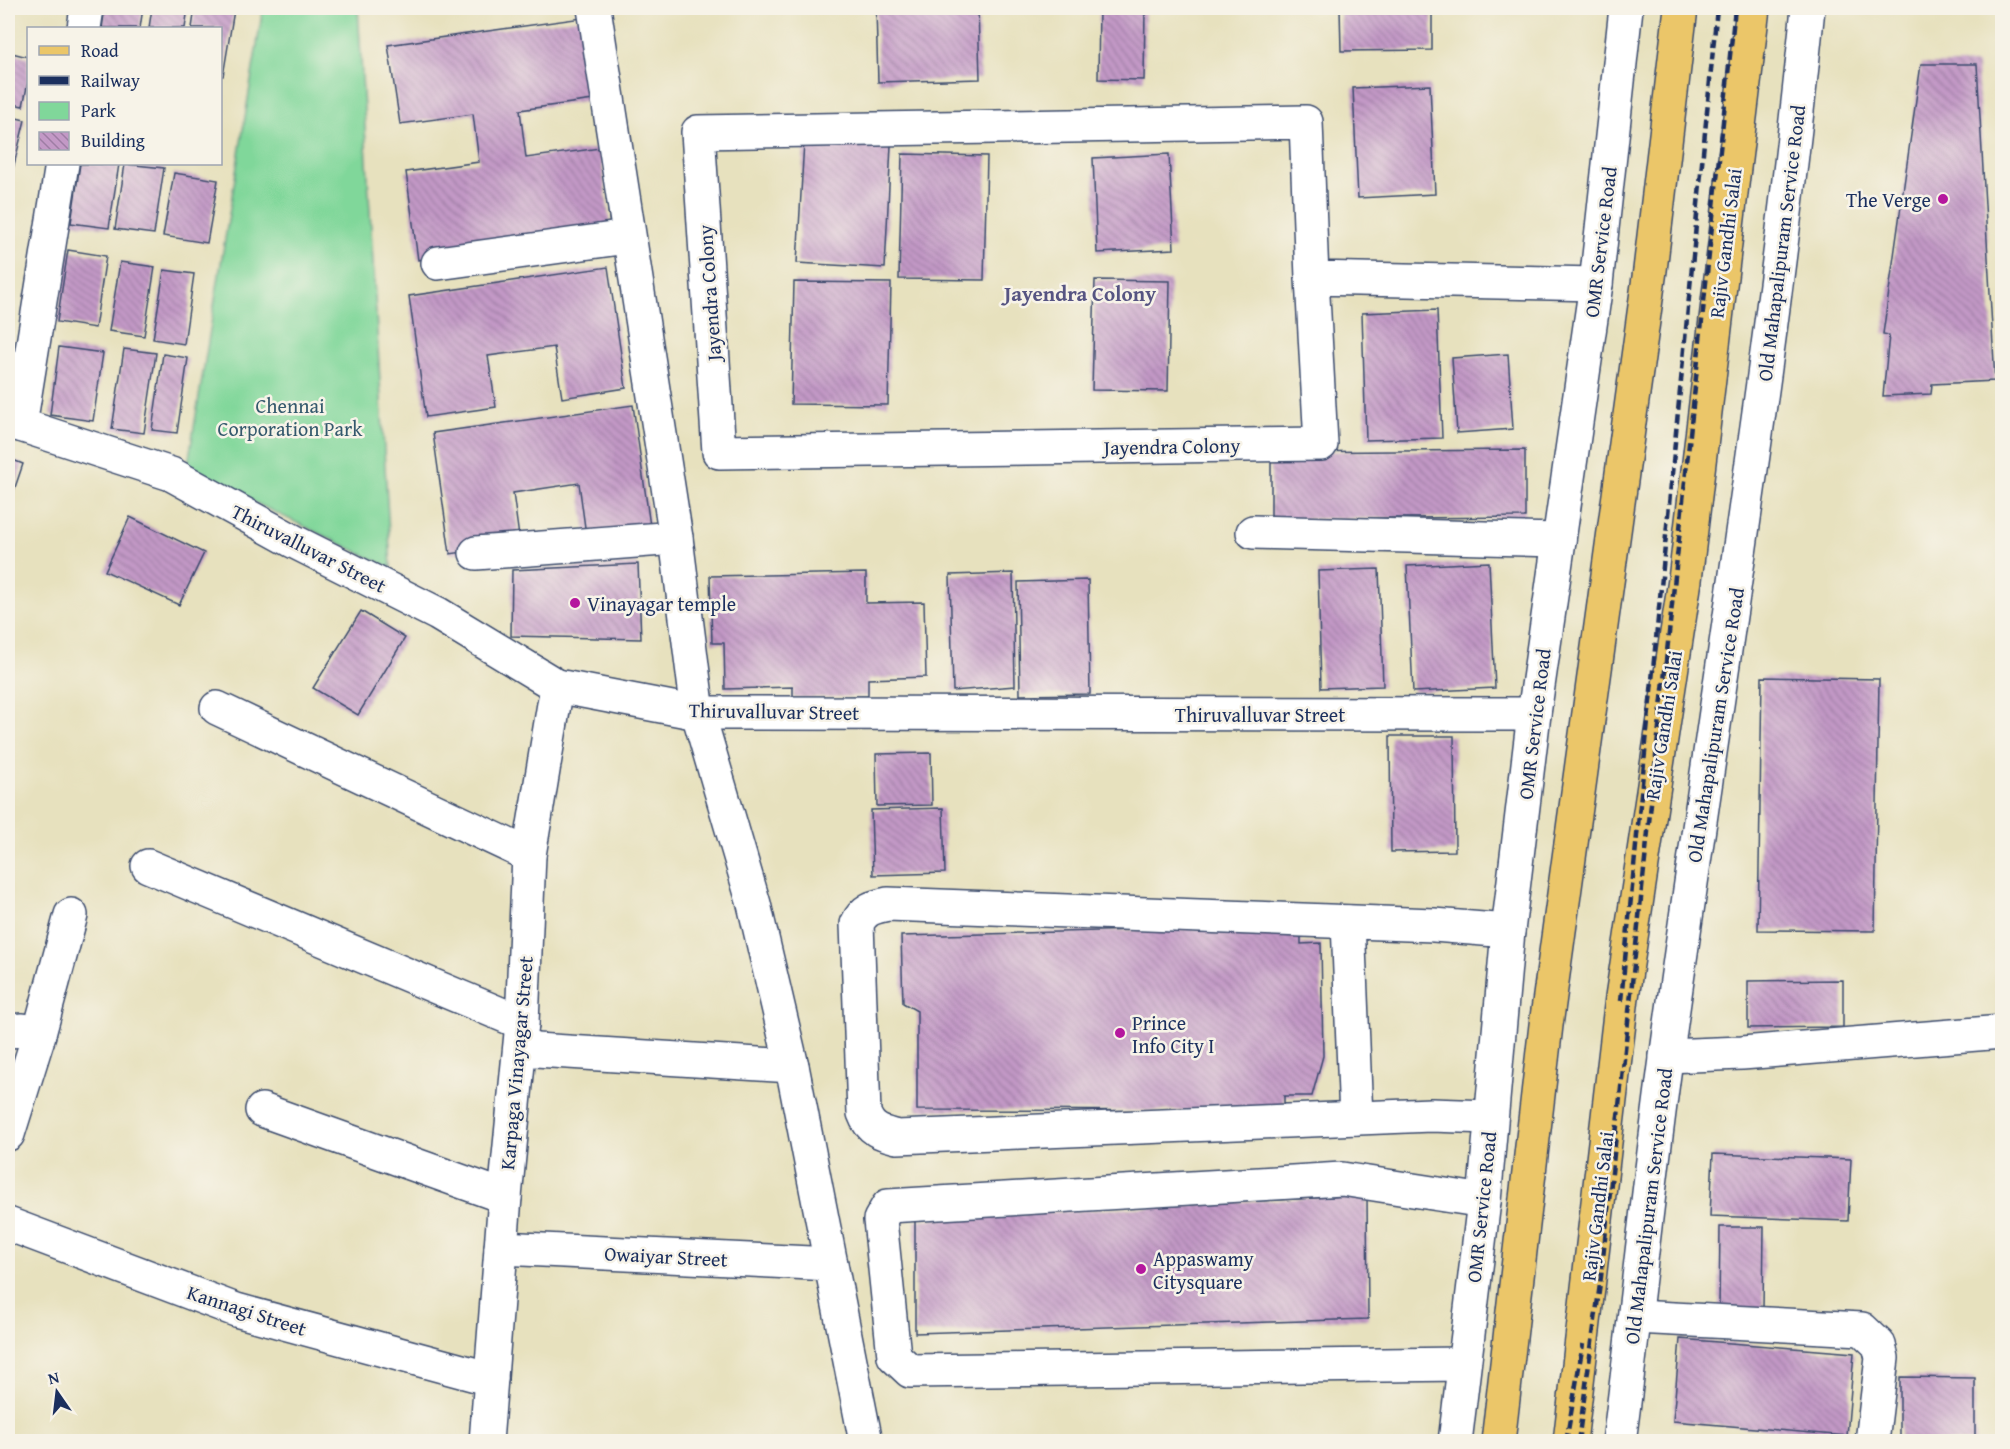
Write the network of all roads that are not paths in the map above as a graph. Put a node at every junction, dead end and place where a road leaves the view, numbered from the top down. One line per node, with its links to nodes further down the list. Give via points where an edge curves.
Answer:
1 (87, 8): 7 (street)
2 (594, 8): 9 (street)
3 (1626, 8): 12 (street, OMR Service Road)
4 (1681, 8): 48 (main road, via 1650,270 1548,1013)
5 (1753, 8): 49 (main road, Rajiv Gandhi Salai, via 1685,580 1622,997)
6 (1808, 8): 31 (street, Old Mahapalipuram Service Road, via 1793,154 1731,622)
7 (84, 27)
8 (62, 165): 13 (street)
9 (627, 237): 10 (street); 15 (street)
10 (438, 263)
11 (1312, 278): 11 (street, Jayendra Colony, via 1306,122 698,132 719,452 1320,444); 12 (street)
12 (1596, 284): 16 (street, OMR Service Road)
13 (14, 423): 18 (street, Thiruvalluvar Street, via 171,474 438,614)
14 (1253, 532): 16 (street)
15 (676, 538): 17 (street); 20 (street)
16 (1559, 540): 21 (street, OMR Service Road)
17 (476, 553)
18 (557, 686): 20 (street, Thiruvalluvar Street); 22 (street, Karpaga Vinayagar Street)
19 (217, 708): 22 (street)
20 (698, 713): 21 (street, Thiruvalluvar Street); 32 (street, via 754,904)
21 (1534, 714): 26 (street, OMR Service Road)
22 (529, 855): 29 (street, Karpaga Vinayagar Street)
23 (148, 866): 29 (street)
24 (71, 915): 30 (street)
25 (1348, 922): 26 (street); 35 (street); 35 (street, via 888,904 872,907 857,924 864,1113 868,1125 897,1137)
26 (1508, 931): 34 (street, OMR Service Road)
27 (8, 1030): 30 (street, via 23,1030)
28 (2002, 1032): 31 (street)
29 (521, 1036): 32 (street); 37 (street, Karpaga Vinayagar Street)
30 (39, 1038): 36 (street)
31 (1666, 1056): 42 (street, Old Mahapalipuram Service Road)
32 (792, 1066): 41 (street)
33 (262, 1110): 37 (street)
34 (1490, 1117): 35 (street); 38 (street, OMR Service Road)
35 (1356, 1118)
36 (8, 1134)
37 (505, 1197): 40 (street, Karpaga Vinayagar Street)
38 (1484, 1201): 43 (street, OMR Service Road); 43 (street, via 1342,1179 888,1206 880,1220 894,1356 910,1371)
39 (8, 1224): 44 (street, Kannagi Street, via 236,1310)
40 (501, 1248): 41 (street, Owaiyar Street); 44 (street, Karpaga Vinayagar Street)
41 (831, 1264): 46 (street)
42 (1636, 1317): 50 (street, Old Mahapalipuram Service Road); 51 (street, via 1862,1329 1879,1345 1882,1358)
43 (1463, 1364): 47 (street, OMR Service Road)
44 (491, 1379): 45 (street, Karpaga Vinayagar Street)
45 (486, 1442)
46 (866, 1442)
47 (1455, 1442)
48 (1498, 1442)
49 (1570, 1442)
50 (1619, 1442)
51 (1872, 1442)

